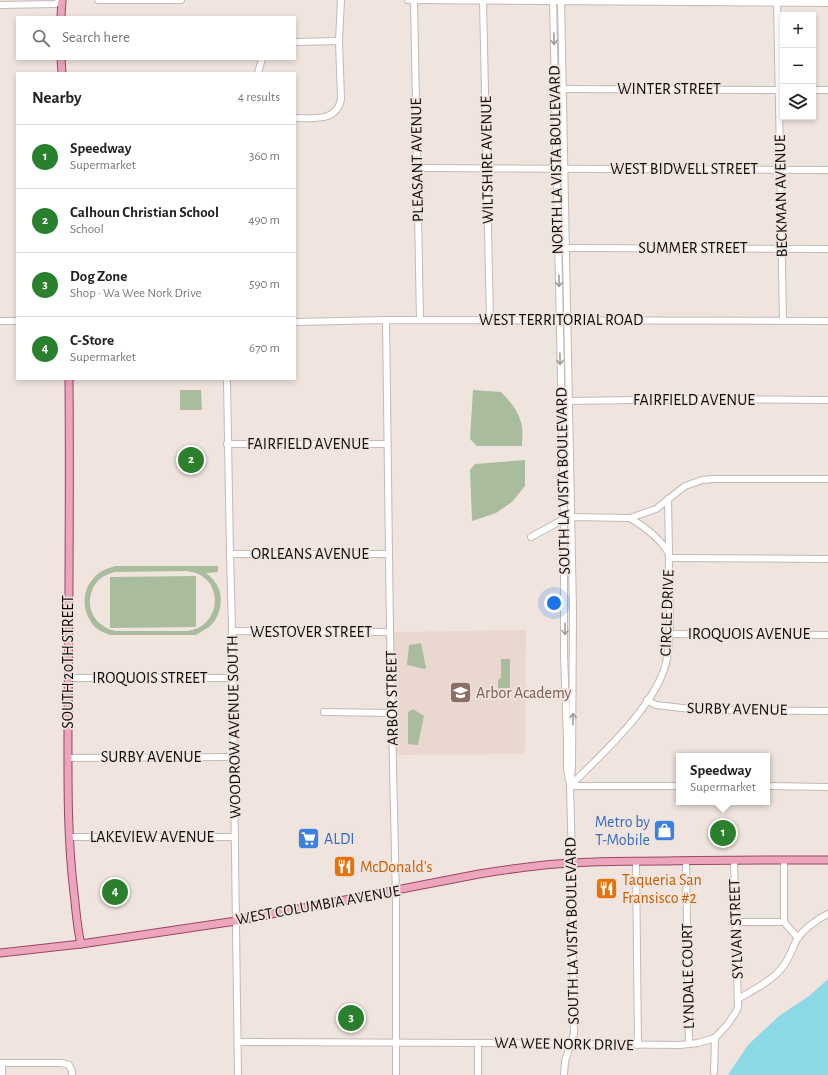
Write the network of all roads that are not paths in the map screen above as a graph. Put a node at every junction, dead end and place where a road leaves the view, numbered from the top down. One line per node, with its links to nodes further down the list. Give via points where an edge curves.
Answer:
1 (62, 0): 13 (street, via 55,4); 14 (main road)
2 (98, 0): 3 (street)
3 (161, 0): 4 (street)
4 (181, 0)
5 (341, 0): 15 (street)
6 (408, 0): 7 (street)
7 (414, 0): 8 (street); 29 (street, PLEASANT AVENUE)
8 (483, 0): 9 (street); 30 (street, WILTSHIRE AVENUE)
9 (553, 0): 10 (street); 22 (street, NORTH LA VISTA BOULEVARD, one-way to 22)
10 (561, 0): 11 (street); 23 (street, NORTH LA VISTA BOULEVARD)
11 (777, 1): 12 (street); 21 (street, BECKMAN AVENUE)
12 (828, 3)
13 (0, 5)
14 (61, 16)
15 (339, 41): 16 (street); 27 (street, via 342,99 340,105 327,117)
16 (296, 42)
17 (61, 60): 19 (main road)
18 (262, 60): 20 (street)
19 (62, 72)
20 (258, 72)
21 (781, 84)
22 (555, 89): 23 (street, WINTER STREET); 32 (street, NORTH LA VISTA BOULEVARD)
23 (563, 89): 24 (street, WINTER STREET); 31 (street, NORTH LA VISTA BOULEVARD)
24 (780, 90)
25 (816, 90): 26 (street)
26 (828, 90)
27 (296, 118)
28 (781, 120): 33 (street, BECKMAN AVENUE)
29 (417, 168): 30 (street); 40 (street, PLEASANT AVENUE)
30 (487, 168): 32 (street); 41 (street, WILTSHIRE AVENUE)
31 (564, 168): 32 (street, WEST BIDWELL STREET); 33 (street, WEST BIDWELL STREET); 36 (street, NORTH LA VISTA BOULEVARD)
32 (557, 169): 35 (street, NORTH LA VISTA BOULEVARD)
33 (780, 169): 34 (street, WEST BIDWELL STREET); 37 (street, BECKMAN AVENUE)
34 (828, 170)
35 (558, 248): 36 (street, SUMMER STREET); 42 (street, NORTH LA VISTA BOULEVARD, one-way to 42)
36 (566, 248): 37 (street, SUMMER STREET); 43 (street, NORTH LA VISTA BOULEVARD)
37 (782, 249): 38 (street, SUMMER STREET); 44 (street, BECKMAN AVENUE)
38 (828, 249)
39 (386, 320): 40 (street, WEST TERRITORIAL ROAD); 48 (street, WEST TERRITORIAL ROAD); 55 (street, ARBOR STREET)
40 (420, 320): 41 (street, WEST TERRITORIAL ROAD)
41 (490, 320): 42 (street, WEST TERRITORIAL ROAD)
42 (559, 320): 43 (street, WEST TERRITORIAL ROAD); 53 (street, SOUTH LA VISTA BOULEVARD, one-way to 53)
43 (567, 320): 44 (street, WEST TERRITORIAL ROAD); 52 (street, SOUTH LA VISTA BOULEVARD)
44 (783, 320): 47 (street, WEST TERRITORIAL ROAD)
45 (0, 321): 46 (street)
46 (16, 321)
47 (828, 321)
48 (296, 322)
49 (69, 380): 70 (main road, SOUTH 20TH STREET)
50 (227, 380): 54 (street, WOODROW AVENUE SOUTH)
51 (828, 400): 52 (street, FAIRFIELD AVENUE)
52 (569, 401): 53 (street, FAIRFIELD AVENUE); 58 (street, SOUTH LA VISTA BOULEVARD)
53 (561, 402): 60 (street, SOUTH LA VISTA BOULEVARD)
54 (227, 444): 55 (street, FAIRFIELD AVENUE); 62 (street, WOODROW AVENUE SOUTH)
55 (388, 444): 63 (street, ARBOR STREET)
56 (828, 479): 57 (street, via 702,480 686,486)
57 (668, 500): 59 (street, via 656,509); 64 (street)
58 (571, 517): 59 (street); 60 (street); 78 (street, SOUTH LA VISTA BOULEVARD, one-way to 58, via 573,619)
59 (630, 518): 64 (street, CIRCLE DRIVE, via 655,537)
60 (564, 520): 61 (street); 78 (street, SOUTH LA VISTA BOULEVARD, one-way to 78, via 566,768)
61 (531, 537)
62 (230, 554): 63 (street, ORLEANS AVENUE); 66 (street, WOODROW AVENUE SOUTH)
63 (389, 554): 67 (street, ARBOR STREET)
64 (669, 556): 65 (street); 68 (street, CIRCLE DRIVE)
65 (828, 559)
66 (232, 631): 67 (street, WESTOVER STREET); 71 (street, WOODROW AVENUE SOUTH)
67 (390, 632): 75 (street, ARBOR STREET)
68 (669, 634): 69 (street, IROQUOIS AVENUE); 72 (street, CIRCLE DRIVE, via 667,660 660,680)
69 (828, 635)
70 (68, 678): 71 (street, IROQUOIS STREET); 77 (main road, SOUTH 20TH STREET)
71 (233, 678): 76 (street, WOODROW AVENUE SOUTH)
72 (647, 700): 73 (street, SURBY AVENUE, via 656,705 700,710); 78 (street, CIRCLE DRIVE, via 635,718)
73 (828, 711)
74 (324, 712): 75 (street)
75 (392, 713): 90 (street, ARBOR STREET)
76 (234, 757): 77 (street, SURBY AVENUE); 83 (street, WOODROW AVENUE SOUTH)
77 (68, 758): 82 (main road, SOUTH 20TH STREET)
78 (570, 786): 79 (street); 89 (street, SOUTH LA VISTA BOULEVARD)
79 (676, 786)
80 (770, 786): 81 (street)
81 (828, 787)
82 (69, 837): 83 (street, LAKEVIEW AVENUE); 96 (main road, SOUTH 20TH STREET)
83 (235, 837): 92 (street, WOODROW AVENUE SOUTH)
84 (686, 860): 85 (main road, WEST COLUMBIA AVENUE); 88 (main road, WEST COLUMBIA AVENUE); 104 (street, LYNDALE COURT)
85 (734, 860): 86 (main road, WEST COLUMBIA AVENUE); 93 (street, SYLVAN STREET)
86 (784, 860): 87 (main road, WEST COLUMBIA AVENUE); 94 (street)
87 (828, 860)
88 (636, 861): 89 (main road, WEST COLUMBIA AVENUE); 105 (street)
89 (572, 862): 90 (main road, WEST COLUMBIA AVENUE, via 509,869); 103 (street, SOUTH LA VISTA BOULEVARD, via 574,1034)
90 (396, 891): 92 (main road, WEST COLUMBIA AVENUE); 101 (street, ARBOR STREET)
91 (828, 914): 95 (street, via 813,923)
92 (236, 920): 96 (main road, WEST COLUMBIA AVENUE); 100 (street, WOODROW AVENUE SOUTH)
93 (736, 922): 94 (street); 98 (street, SYLVAN STREET)
94 (784, 922): 95 (street)
95 (798, 938): 98 (street, via 781,970 766,983)
96 (81, 944): 97 (main road, WEST COLUMBIA AVENUE)
97 (0, 953)
98 (738, 999): 99 (street, via 736,1012)
99 (715, 1038): 104 (street, WA WEE NORK DRIVE); 107 (street)
100 (238, 1042): 101 (street, WA WEE NORK DRIVE); 110 (street, WOODROW AVENUE SOUTH)
101 (396, 1042): 102 (street, WA WEE NORK DRIVE); 111 (street, ARBOR STREET)
102 (478, 1043): 103 (street, WA WEE NORK DRIVE); 112 (street)
103 (570, 1044): 105 (street, WA WEE NORK DRIVE); 113 (street, SOUTH LA VISTA BOULEVARD)
104 (689, 1044): 105 (street, WA WEE NORK DRIVE)
105 (638, 1045)
106 (1, 1063): 108 (street); 109 (street, via 62,1063 69,1065)
107 (714, 1072)
108 (2, 1075)
109 (72, 1075)
110 (238, 1075)
111 (396, 1075)
112 (478, 1075)
113 (564, 1075)

